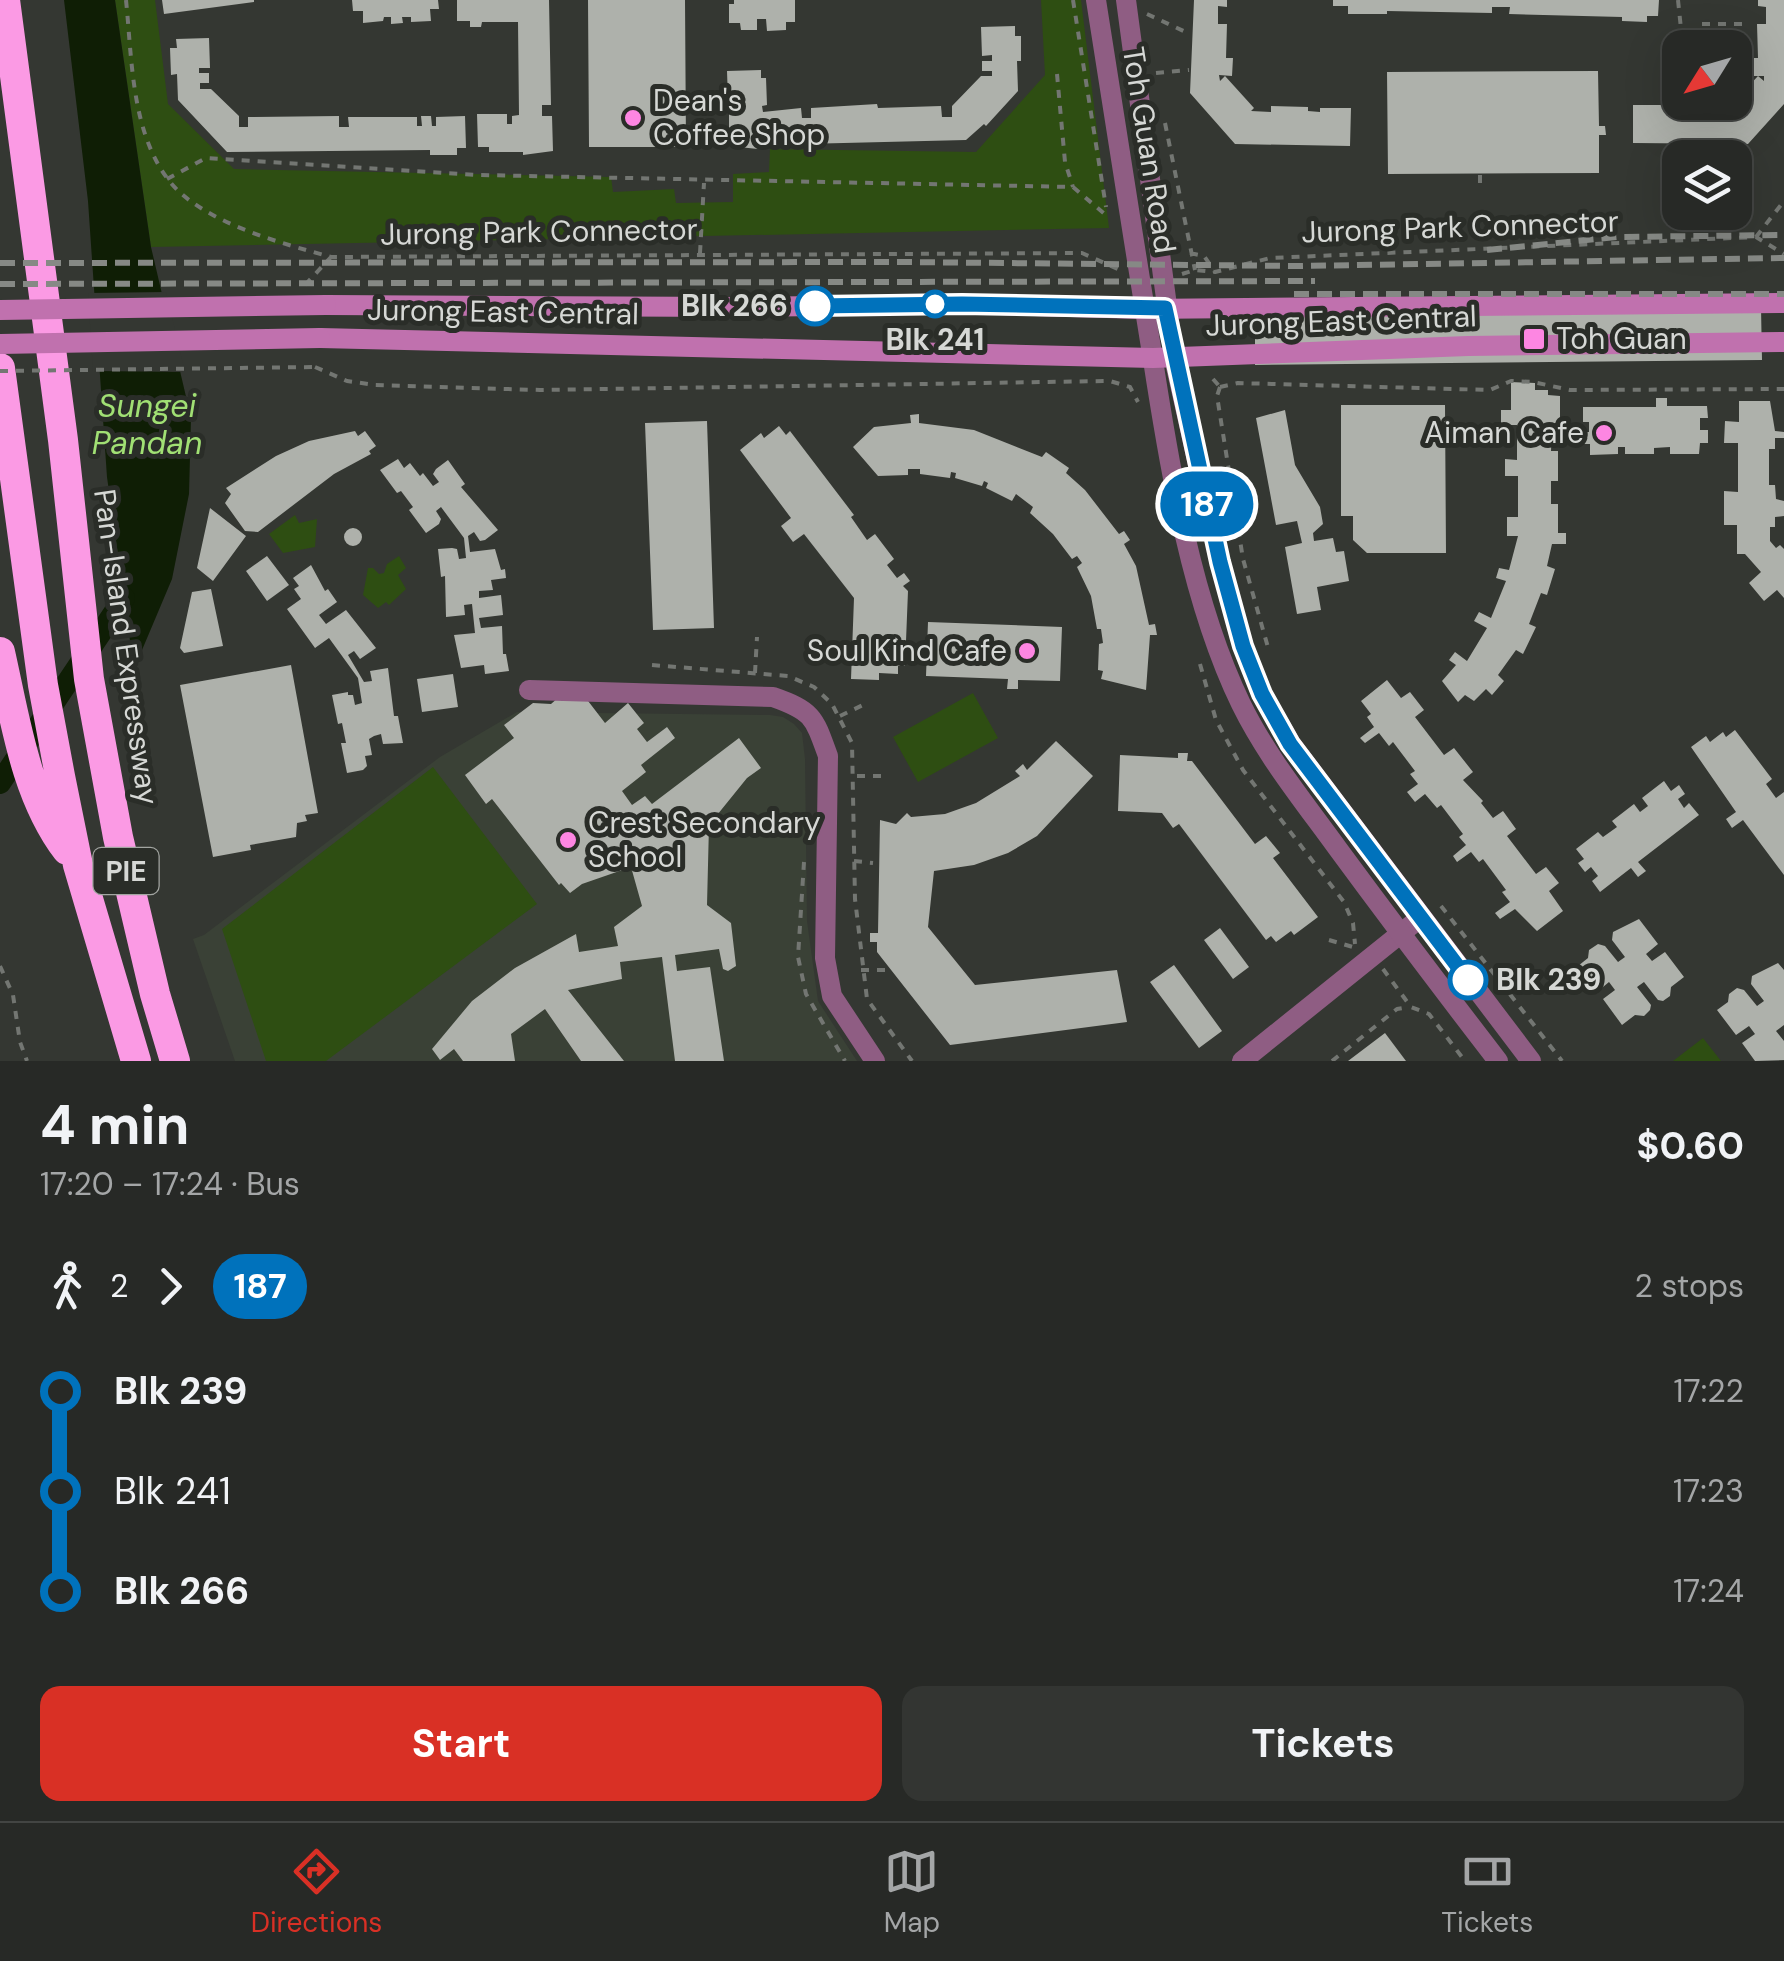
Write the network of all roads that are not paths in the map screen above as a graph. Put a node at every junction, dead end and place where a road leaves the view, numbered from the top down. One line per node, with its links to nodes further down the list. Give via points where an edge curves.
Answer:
1 (5, 0): 5 (highway, Pan-Island Expressway / PIE)
2 (21, 0): 5 (highway)
3 (1096, 0): 7 (street, Toh Guan Road)
4 (1126, 0): 8 (street, Toh Guan Road)
5 (26, 159): 20 (highway, Pan-Island Expressway / PIE, via 89,678 118,836)
6 (1784, 302): 8 (main road, Jurong East Central)
7 (1143, 308): 8 (main road, Jurong East Central); 9 (main road, Jurong East Central, bridge); 12 (street, Toh Guan Road)
8 (1165, 308): 12 (street, Toh Guan Road)
9 (0, 310)
10 (1784, 342): 12 (main road, Jurong East Central)
11 (0, 344): 12 (main road, Jurong East Central, bridge, via 320,338)
12 (1164, 358): 17 (street, via 1262,694 1290,744); 18 (street, via 1174,484 1221,655 1273,760)
13 (0, 369): 16 (highway, PIE, via 43,685)
14 (0, 652): 16 (highway, via 25,756 53,832)
15 (529, 690): 21 (street, via 773,697 804,708 828,756 825,958 832,996)
16 (78, 865): 19 (highway, PIE)
17 (1420, 918): 18 (street); 24 (street)
18 (1399, 934): 22 (street, via 1364,952); 23 (street)
19 (136, 1061)
20 (176, 1061)
21 (875, 1061)
22 (1242, 1061)
23 (1498, 1061)
24 (1531, 1061)

